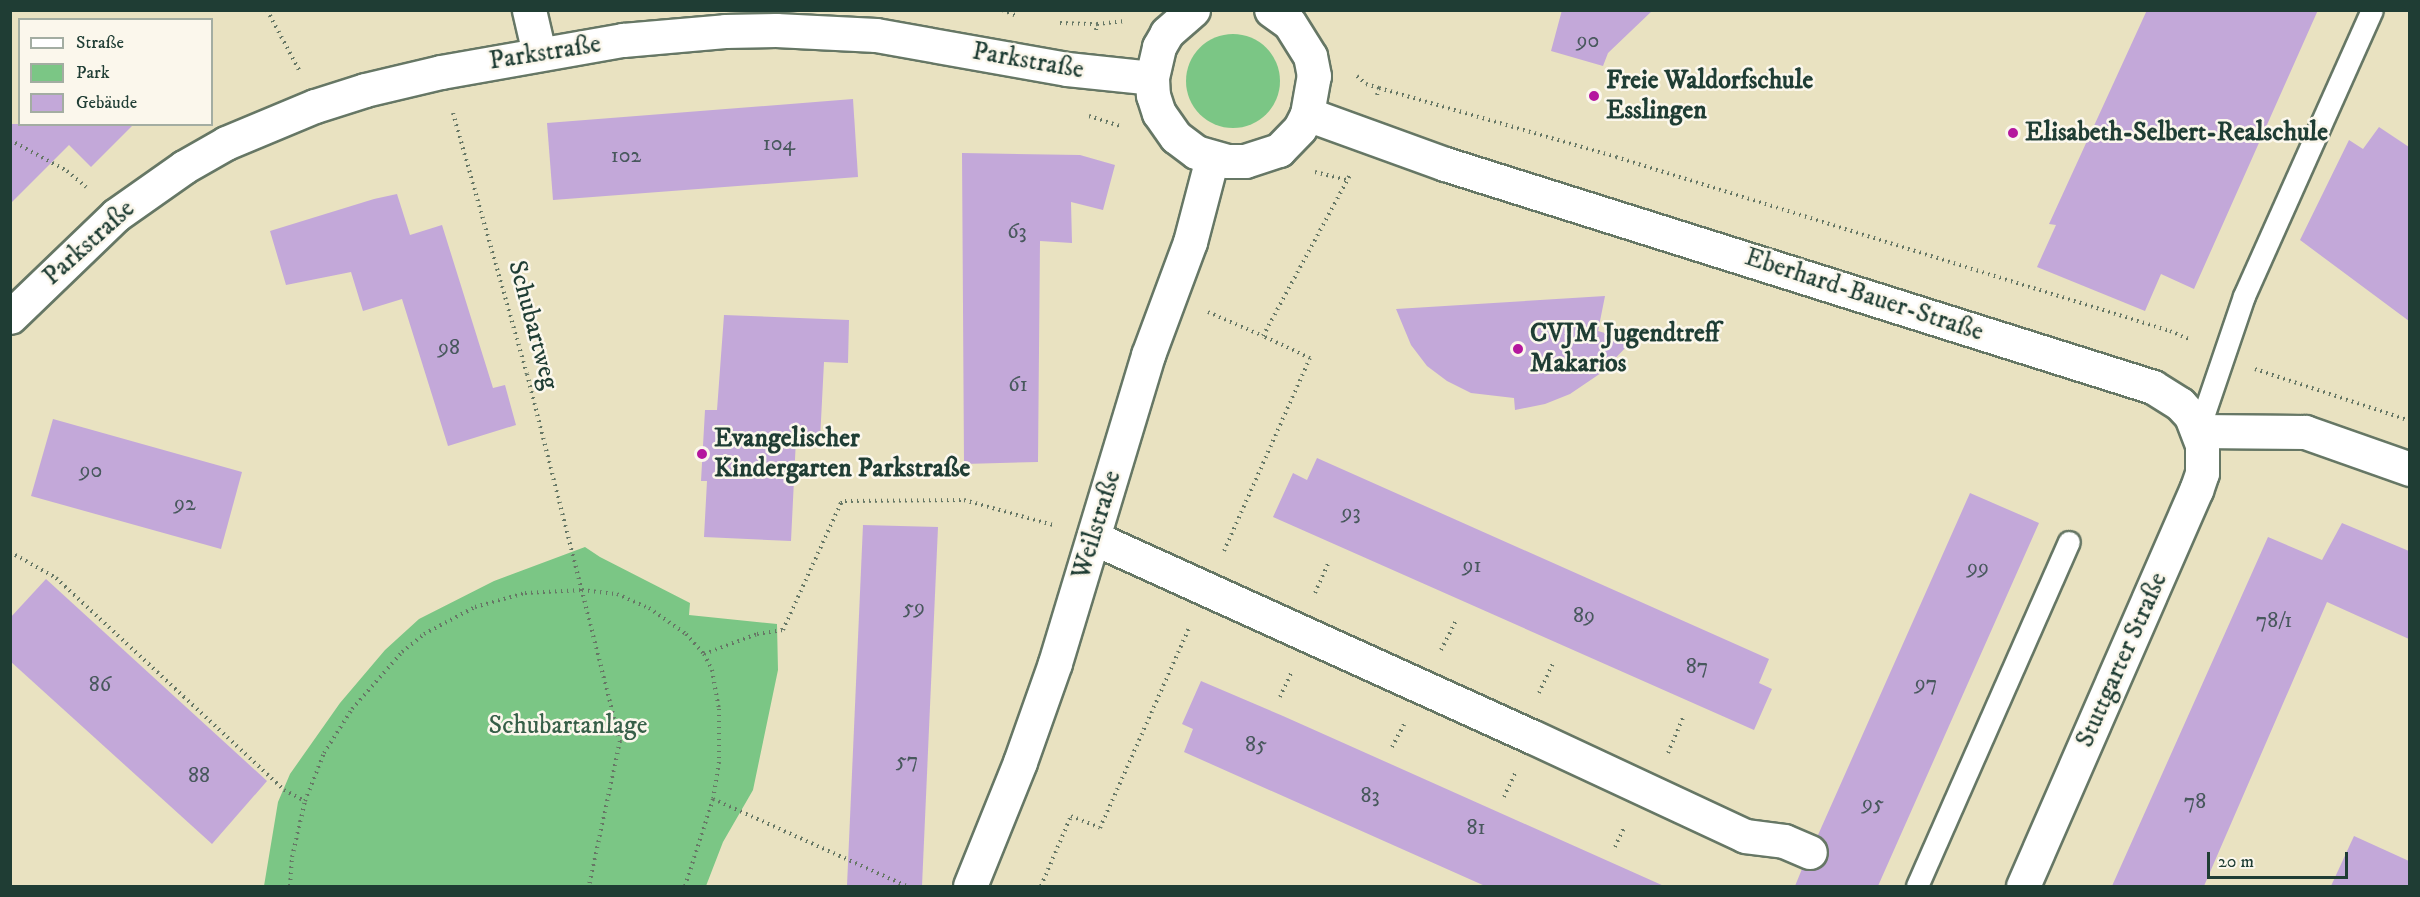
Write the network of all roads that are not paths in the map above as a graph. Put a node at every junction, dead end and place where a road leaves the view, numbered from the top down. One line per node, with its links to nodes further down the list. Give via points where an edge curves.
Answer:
1 (529, 10): 5 (street)
2 (1194, 10): 6 (street, via 1167,33 1159,47)
3 (1271, 10): 7 (street, via 1288,23 1310,56 1314,76)
4 (2372, 10): 10 (lane, via 2260,259)
5 (539, 54): 6 (street, Parkstraße, via 671,35 817,31 895,38 1067,69); 9 (street, Parkstraße, via 365,90 226,143 184,167 116,216)
6 (1152, 78): 8 (street, via 1153,95 1167,127 1184,144)
7 (1307, 114): 8 (street, via 1292,139 1265,156 1245,161); 10 (street, Eberhard-Bauer-Straße, via 1457,168 2153,387 2180,404)
8 (1212, 158): 12 (street, Weilstraße, via 1190,242 1148,355)
9 (10, 317)
10 (2199, 431): 11 (street, via 2305,432); 17 (street, Stuttgarter Straße, via 2204,458 2196,490)
11 (2409, 469)
12 (1094, 538): 14 (street, via 1745,836 1784,841); 15 (street, Weilstraße, via 1049,681)
13 (2069, 542): 16 (lane)
14 (1810, 852)
15 (970, 886)
16 (1917, 886)
17 (2023, 886)

